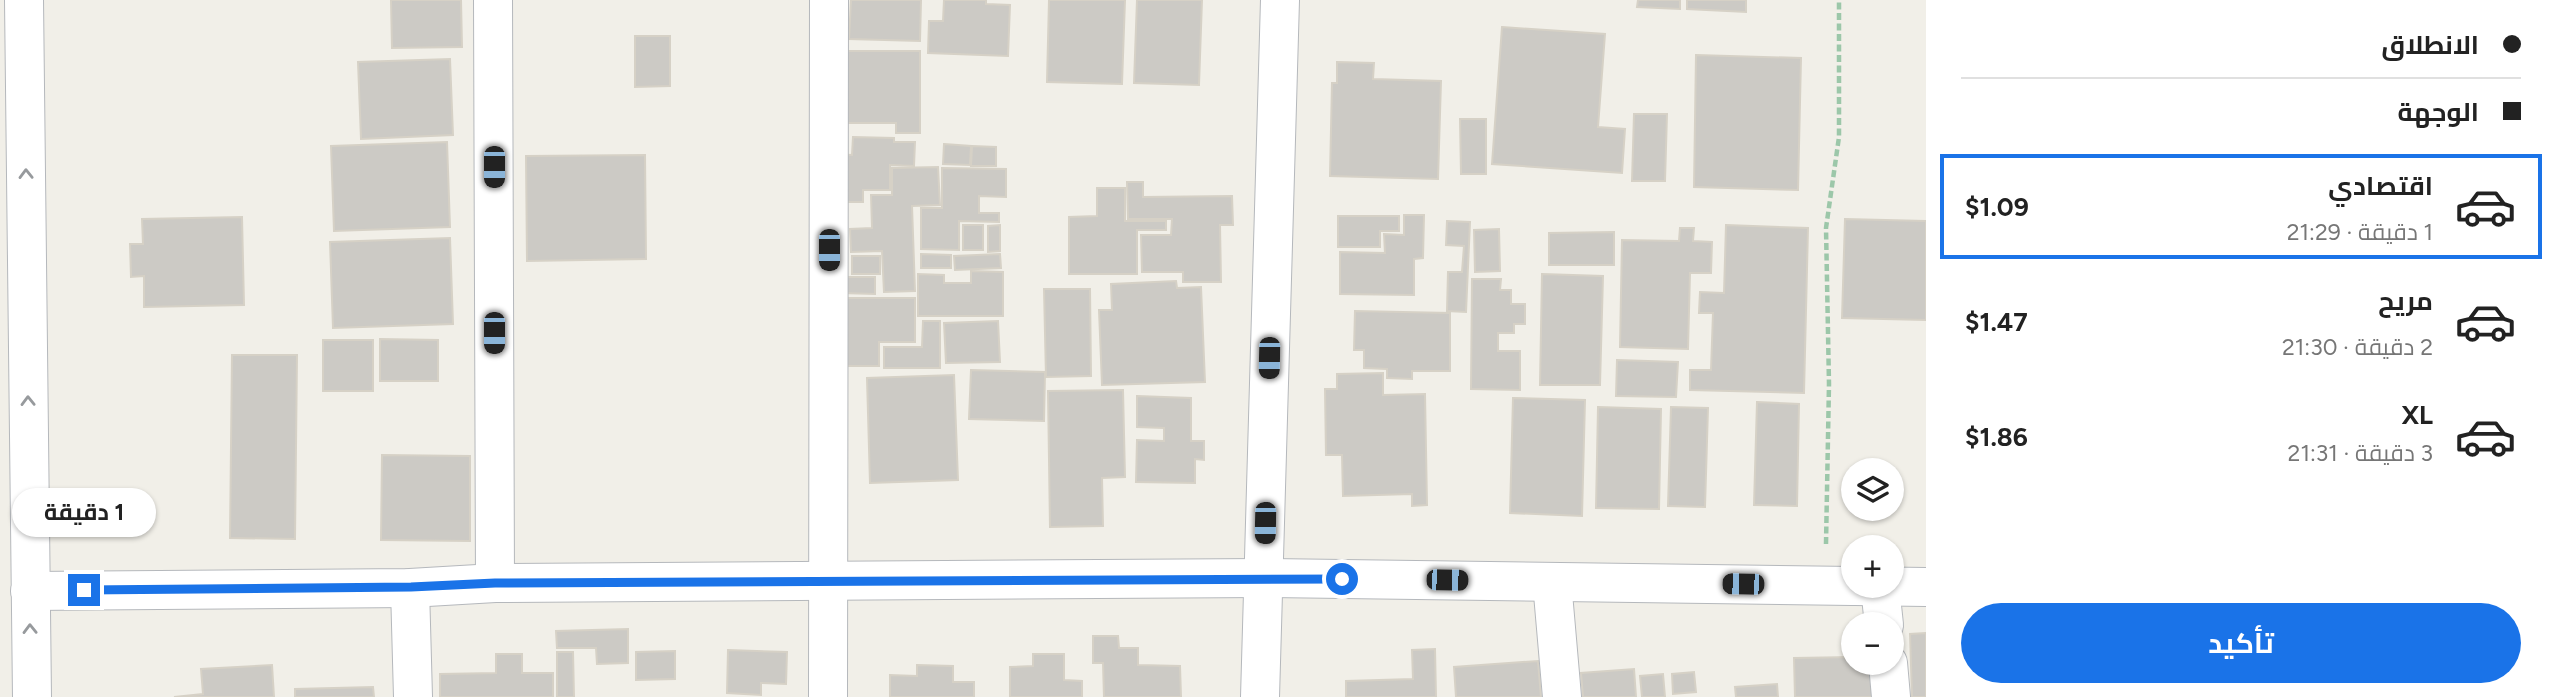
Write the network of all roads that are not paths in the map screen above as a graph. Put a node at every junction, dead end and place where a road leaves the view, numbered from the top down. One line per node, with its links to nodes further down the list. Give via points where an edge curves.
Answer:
1 (24, 0): 13 (street, one-way to 1)
2 (494, 0): 7 (street)
3 (829, 0): 8 (street)
4 (1280, 0): 5 (street)
5 (1263, 578): 6 (street); 8 (street); 18 (street)
6 (1552, 582): 9 (street); 19 (street)
7 (495, 583): 8 (street); 10 (street)
8 (829, 583): 17 (street)
9 (1841, 586)
10 (411, 587): 13 (street); 16 (street)
11 (1904, 587): 12 (street)
12 (1926, 587)
13 (30, 591): 15 (street, one-way to 13)
14 (1889, 675): 20 (street)
15 (32, 697)
16 (413, 697)
17 (828, 697)
18 (1260, 697)
19 (1562, 697)
20 (1891, 697)

